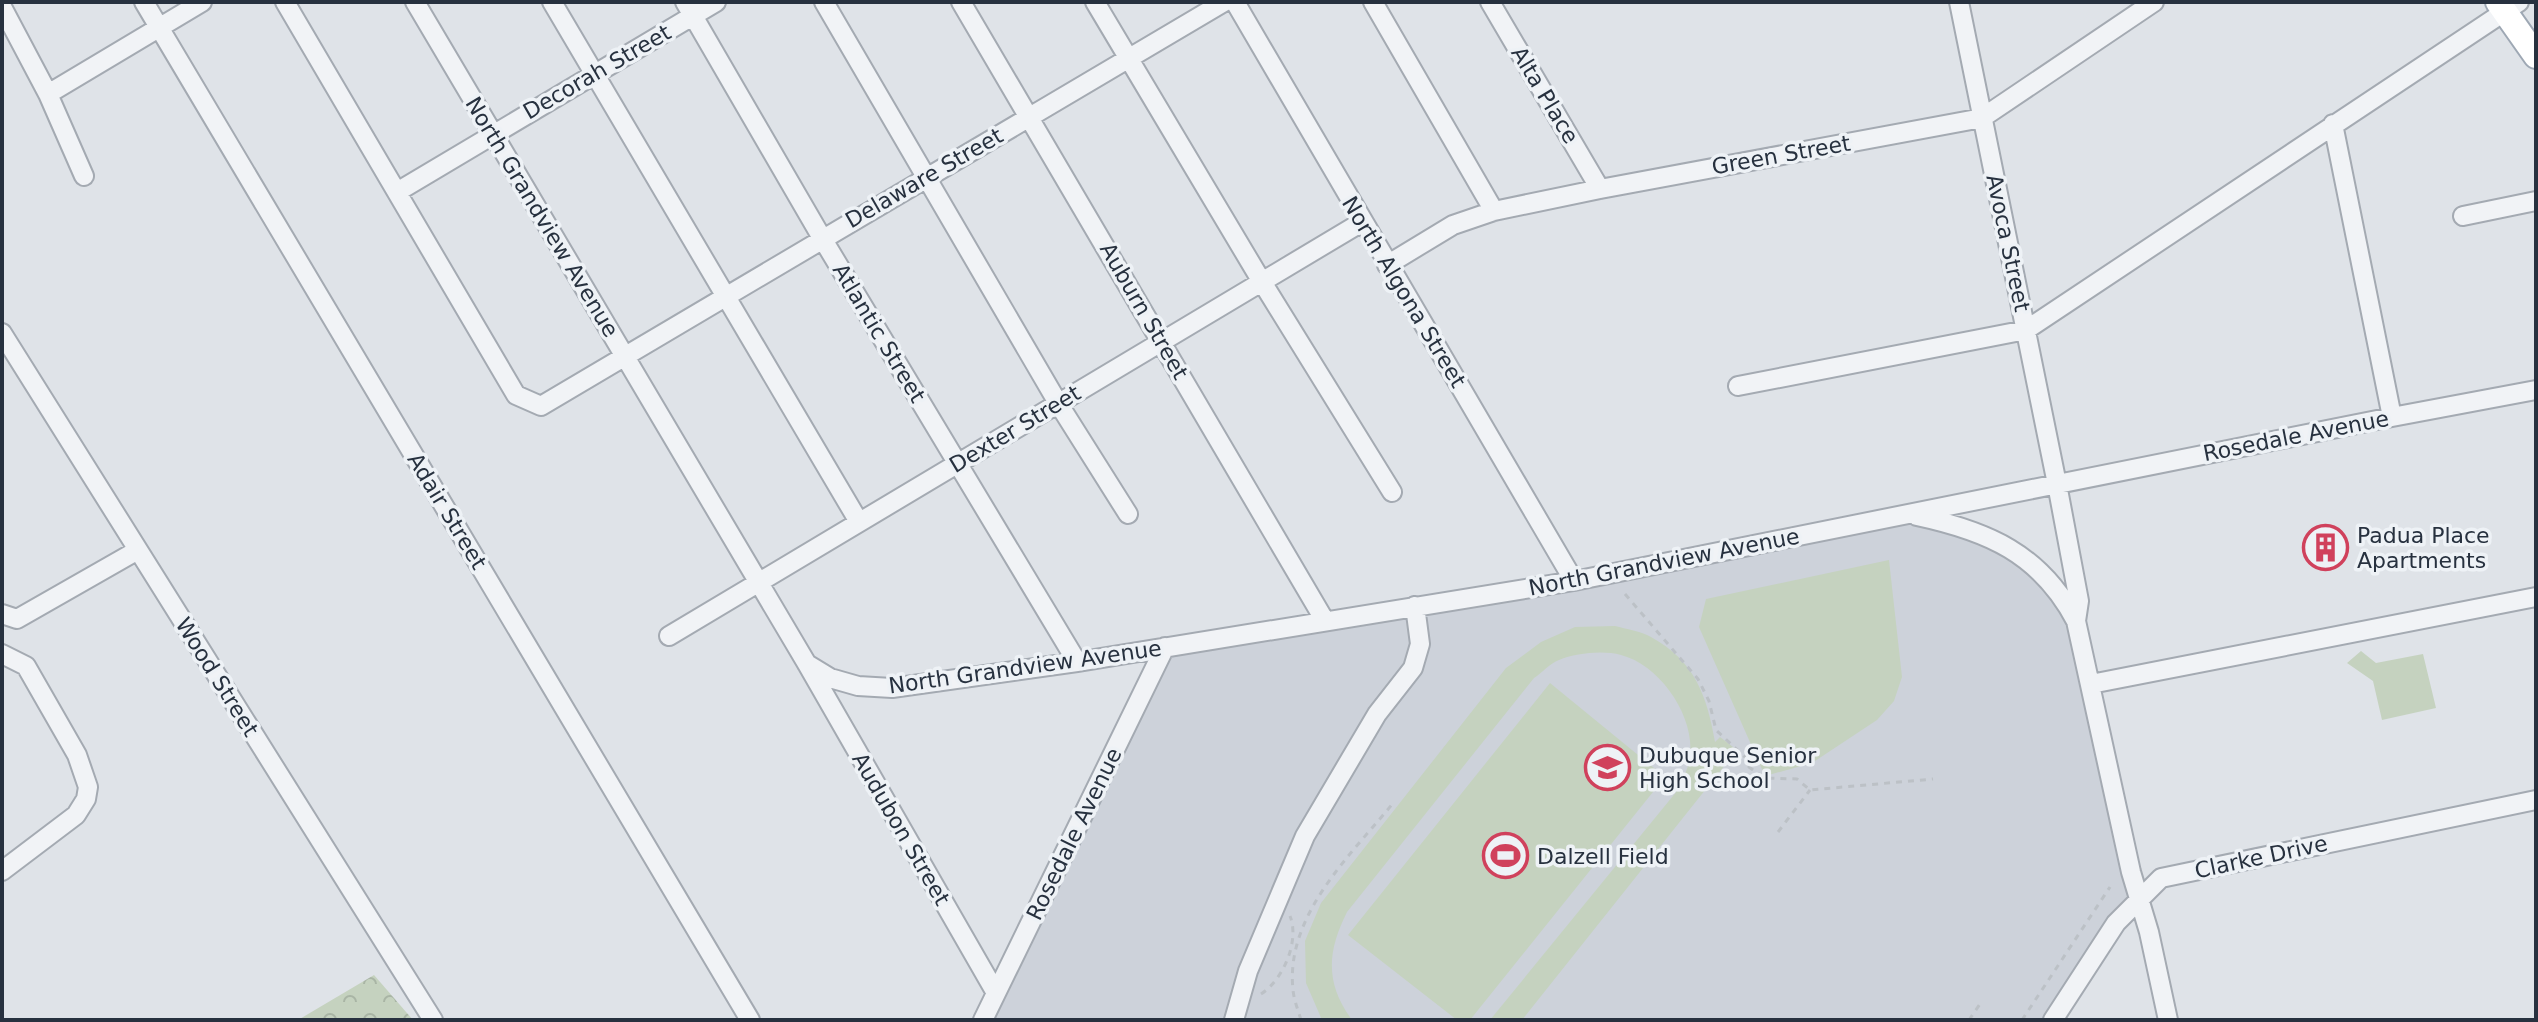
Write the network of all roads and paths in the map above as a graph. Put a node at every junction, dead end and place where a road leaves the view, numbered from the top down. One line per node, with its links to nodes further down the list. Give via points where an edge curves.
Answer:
1 (144, 2): 19 (street, Adair Street)
2 (202, 2): 19 (street)
3 (285, 2): 31 (street)
4 (415, 2): 27 (street, North Grandview Avenue)
5 (552, 2): 22 (street)
6 (716, 2): 18 (street, Decorah Street)
7 (824, 2): 29 (street)
8 (961, 2): 24 (street, Auburn Street)
9 (1095, 2): 21 (street)
10 (1224, 2): 21 (street, Delaware Street)
11 (1235, 2): 35 (street, North Algona Street)
12 (1373, 2): 33 (street)
13 (1490, 2): 30 (street, Alta Place)
14 (1959, 2): 25 (street, Avoca Street)
15 (2154, 2): 25 (street, Green Street)
16 (2507, 5): 20 (main road); 26 (street)
17 (2, 7): 23 (street)
18 (689, 9): 22 (street, Decorah Street); 36 (street, Atlantic Street)
19 (159, 27): 23 (street); 82 (street, Adair Street)
20 (2536, 56)
21 (1130, 57): 24 (street, Delaware Street); 38 (street)
22 (595, 73): 27 (street, Decorah Street); 39 (street)
23 (48, 94): 28 (street)
24 (1030, 116): 29 (street, Delaware Street); 42 (street, Auburn Street)
25 (1982, 118): 30 (street, Green Street); 40 (street, Avoca Street)
26 (2333, 124): 40 (street); 47 (street)
27 (491, 134): 31 (street, Decorah Street); 43 (street, North Grandview Avenue)
28 (84, 176)
29 (928, 176): 36 (street, Delaware Street); 46 (street)
30 (1600, 189): 33 (street, Green Street)
31 (397, 192): 43 (street, Delaware Street, via 516,395 541,406)
32 (2536, 201): 34 (street)
33 (1494, 211): 37 (street, Green Street, via 1453,225)
34 (2463, 216)
35 (1362, 222): 37 (street, North Algona Street); 38 (street, Dexter Street)
36 (822, 238): 39 (street, Delaware Street); 48 (street, Atlantic Street)
37 (1387, 265): 55 (street, North Algona Street)
38 (1262, 282): 42 (street, Dexter Street); 50 (street)
39 (725, 296): 43 (street, Delaware Street); 53 (street)
40 (2026, 330): 44 (street); 49 (street, Avoca Street)
41 (2, 333): 54 (street, Wood Street)
42 (1161, 342): 46 (street, Dexter Street); 61 (street, Auburn Street)
43 (625, 354): 56 (street, North Grandview Avenue)
44 (1738, 386)
45 (2536, 390): 47 (street, Rosedale Avenue)
46 (1058, 403): 48 (street, Dexter Street); 51 (street)
47 (2392, 417): 49 (street, Rosedale Avenue)
48 (958, 463): 53 (street, Dexter Street); 66 (street, Atlantic Street)
49 (2057, 484): 52 (street, North Grandview Avenue); 62 (street, North Grandview Avenue, via 2079,601)
50 (1392, 492)
51 (1128, 514)
52 (1910, 515): 55 (street, North Grandview Avenue); 62 (street, North Grandview Avenue, via 1962,526 2010,547 2039,569)
53 (859, 522): 56 (street, Dexter Street)
54 (138, 550): 60 (street, via 17,619); 81 (street, Wood Street)
55 (1574, 581): 59 (street, North Grandview Avenue)
56 (757, 583): 63 (street, Dexter Street); 67 (street, North Grandview Avenue)
57 (1625, 594): 70 (path, via 1698,679 1716,730 1749,767 1764,778 1797,779)
58 (2536, 597): 68 (street)
59 (1415, 606): 61 (street, North Grandview Avenue); 84 (street, via 1420,644 1413,668 1377,714 1305,836 1248,971)
60 (2, 614)
61 (1325, 621): 64 (street, North Grandview Avenue)
62 (2076, 621): 68 (street, North Grandview Avenue)
63 (669, 636)
64 (1165, 647): 66 (street, North Grandview Avenue); 78 (street, Rosedale Avenue)
65 (2, 654): 74 (street, via 26,666 77,755 88,787 76,815)
66 (1077, 662): 67 (street, North Grandview Avenue, via 892,688 858,686)
67 (807, 664): 78 (street, Audubon Street)
68 (2091, 684): 76 (street, North Grandview Avenue)
69 (1933, 779): 70 (path)
70 (1810, 790): 73 (path)
71 (2536, 800): 76 (street, Clarke Drive, via 2161,878)
72 (1394, 802): 85 (path, via 1302,925 1293,989)
73 (1778, 832)
74 (2, 871)
75 (2110, 887): 87 (path)
76 (2139, 898): 88 (street, Clarke Drive, via 2116,923); 89 (street, North Grandview Avenue)
77 (1288, 910): 79 (path, via 1294,925 1287,962)
78 (996, 993): 83 (street, Rosedale Avenue)
79 (1257, 997)
80 (1982, 1001): 86 (path)
81 (433, 1020)
82 (750, 1020)
83 (983, 1020)
84 (1234, 1020)
85 (1301, 1020)
86 (1969, 1020)
87 (2022, 1020)
88 (2053, 1020)
89 (2168, 1020)

